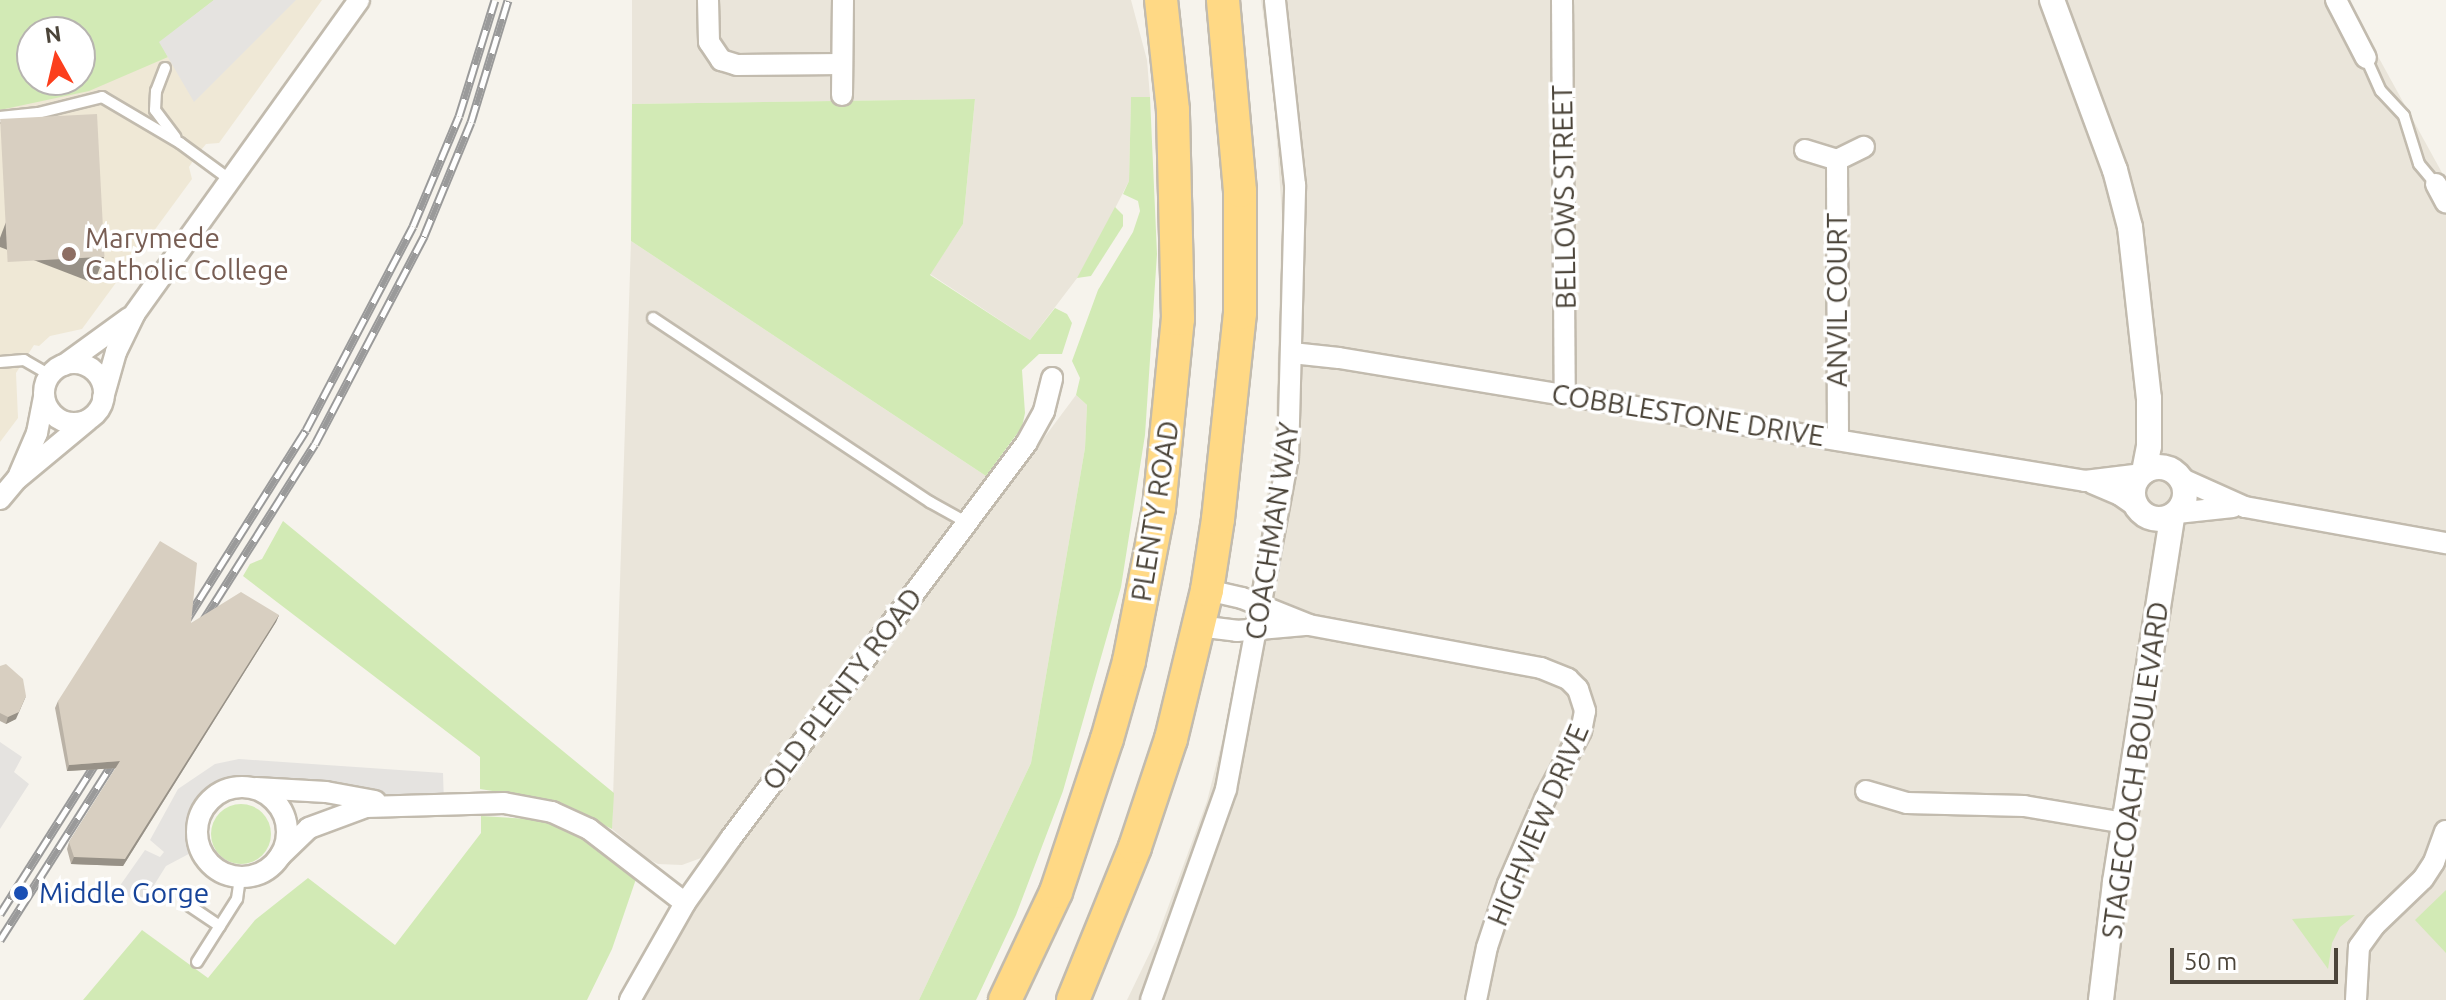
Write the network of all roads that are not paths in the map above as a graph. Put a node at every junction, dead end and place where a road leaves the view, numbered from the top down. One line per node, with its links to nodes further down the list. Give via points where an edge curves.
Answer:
1 (359, 0): 19 (street)
2 (708, 0): 11 (street, via 709,42 721,60 737,65)
3 (843, 0): 11 (street)
4 (1161, 0): 62 (highway, PLENTY ROAD, via 1173,110 1178,319 1159,508 1136,631 1107,739 1056,892)
5 (1223, 0): 44 (highway, via 1240,191 1240,313 1228,454)
6 (1275, 0): 23 (street, COACHMAN WAY, via 1295,185)
7 (1562, 0): 27 (street, BELLOWS STREET)
8 (2052, 0): 30 (street, via 2115,170 2130,227)
9 (2336, 0): 10 (street)
10 (2366, 58): 20 (lane, via 2381,91 2404,116 2419,164)
11 (842, 64): 13 (street)
12 (165, 68): 15 (lane, via 155,110)
13 (842, 95)
14 (0, 117): 15 (lane, via 102,97)
15 (180, 143): 19 (lane)
16 (1864, 147): 18 (street)
17 (1805, 150): 18 (street)
18 (1837, 160): 32 (street, ANVIL COURT)
19 (229, 179): 21 (street)
20 (2441, 194)
21 (135, 313): 25 (street); 29 (street)
22 (653, 318): 41 (lane)
23 (1292, 353): 27 (street, COBBLESTONE DRIVE); 45 (street, COACHMAN WAY, via 1288,459)
24 (0, 362): 25 (lane, via 24,360)
25 (57, 370): 28 (street); 29 (street, via 76,363 93,370 101,380)
26 (1052, 378): 41 (street, OLD PLENTY ROAD, via 1044,411 1027,442)
27 (1565, 395): 32 (street, COBBLESTONE DRIVE)
28 (44, 397): 31 (street, via 62,420 77,423); 35 (street, via 37,433)
29 (103, 398): 31 (street)
30 (2149, 398): 33 (street); 34 (street)
31 (91, 417): 35 (street)
32 (1838, 440): 36 (street, COBBLESTONE DRIVE)
33 (2143, 473): 34 (street, via 2158,467); 36 (street, COBBLESTONE DRIVE); 39 (street, via 2134,486)
34 (2180, 478): 38 (street); 40 (street, via 2186,494)
35 (17, 479): 37 (street)
36 (2085, 481): 39 (street, COBBLESTONE DRIVE)
37 (0, 499)
38 (2245, 507): 40 (street); 42 (street)
39 (2139, 509): 40 (street, via 2156,519); 43 (street, STAGECOACH BOULEVARD, via 2154,537)
40 (2174, 514): 43 (street, STAGECOACH BOULEVARD)
41 (966, 522): 56 (street, OLD PLENTY ROAD)
42 (2446, 543)
43 (2162, 571): 52 (street, STAGECOACH BOULEVARD)
44 (1207, 590): 45 (street, HIGHVIEW DRIVE); 47 (highway)
45 (1262, 606): 46 (street, HIGHVIEW DRIVE); 48 (street, COACHMAN WAY)
46 (1309, 625): 48 (street, HIGHVIEW DRIVE); 65 (street, HIGHVIEW DRIVE, via 1541,668 1568,679 1582,696 1581,731 1508,884)
47 (1198, 626): 48 (street, HIGHVIEW DRIVE); 63 (highway, via 1171,739 1135,847)
48 (1257, 629): 64 (street, COACHMAN WAY, via 1226,789)
49 (247, 787): 51 (street, via 326,792); 54 (street, via 268,796 283,813 287,835); 55 (street, via 215,796 203,809 197,831 208,862)
50 (1866, 791): 52 (street, via 1900,802 2024,806)
51 (387, 804): 54 (street, via 316,824); 56 (street, via 504,803 552,812 598,835)
52 (2125, 823): 60 (street, STAGECOACH BOULEVARD)
53 (2445, 831): 68 (street, via 2423,879 2359,947)
54 (280, 856): 55 (street, via 260,873)
55 (240, 877): 58 (lane, via 237,899)
56 (685, 903): 61 (street, OLD PLENTY ROAD)
57 (190, 906): 58 (lane)
58 (220, 926): 59 (lane)
59 (197, 962)
60 (2107, 969): 66 (street, STAGECOACH BOULEVARD); 67 (street, STAGECOACH BOULEVARD)
61 (630, 1000)
62 (1005, 1000)
63 (1073, 1000)
64 (1151, 1000)
65 (1476, 1000)
66 (2101, 1000)
67 (2115, 1000)
68 (2356, 1000)

